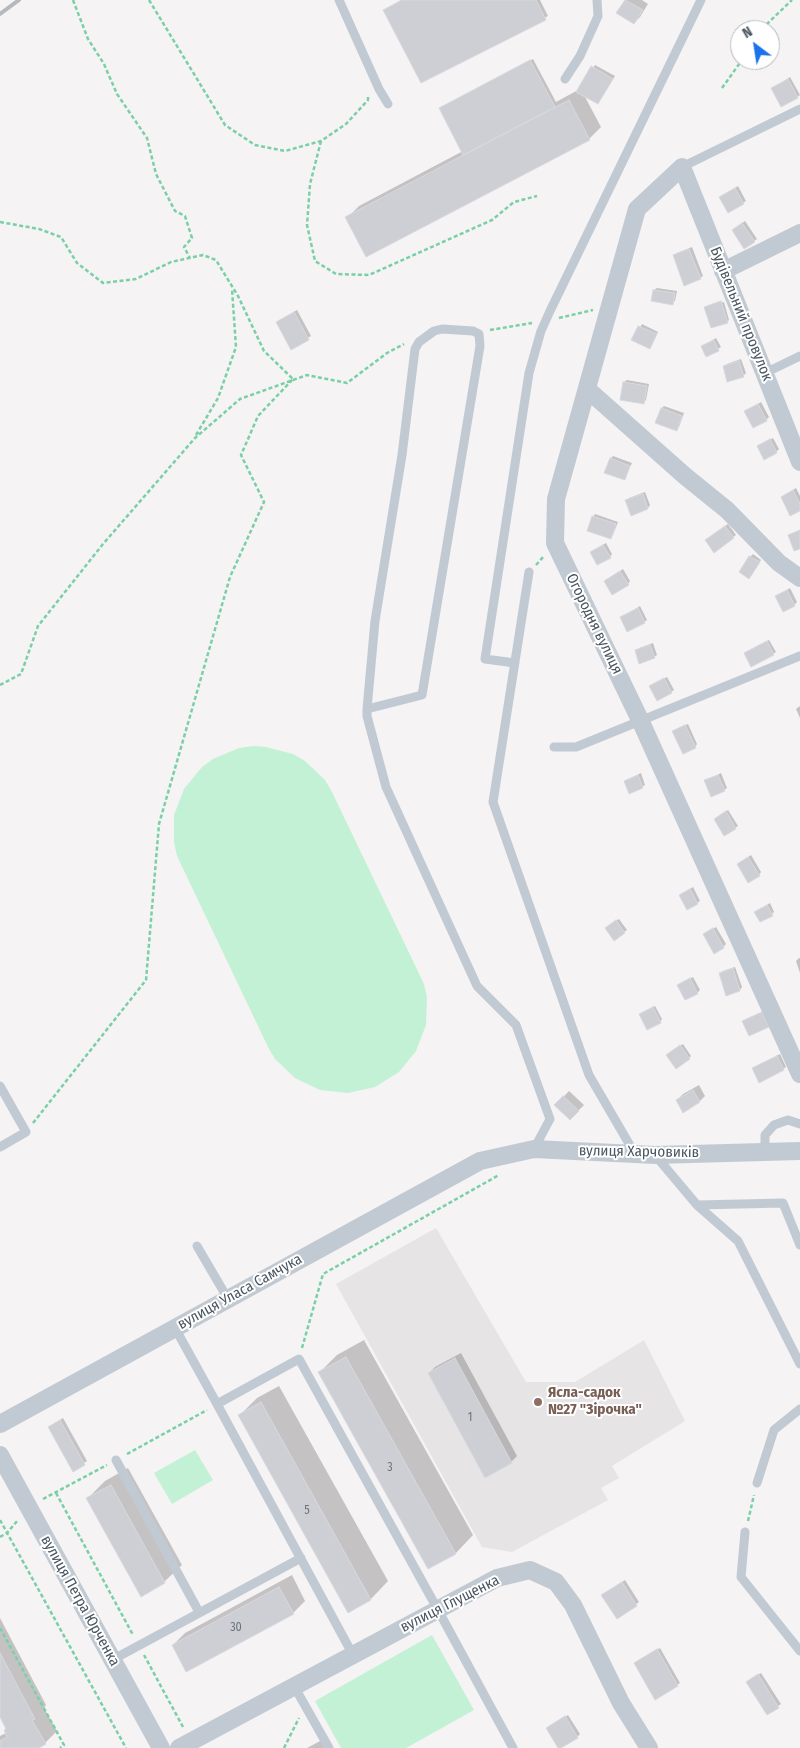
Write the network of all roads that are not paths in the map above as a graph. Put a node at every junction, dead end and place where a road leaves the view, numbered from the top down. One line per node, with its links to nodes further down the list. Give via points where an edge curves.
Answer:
1 (340, 0): 5 (lane)
2 (598, 0): 4 (lane, via 598,16)
3 (701, 0): 17 (lane, via 550,311 529,373 485,658)
4 (565, 80)
5 (388, 104)
6 (800, 109): 7 (lane)
7 (682, 167): 9 (street, Будівельний провулок); 12 (street, Огородня вулиця, via 637,209)
8 (800, 233): 9 (street)
9 (724, 271): 11 (street, Будівельний провулок)
10 (800, 356): 11 (lane)
11 (765, 373): 13 (street, Будівельний провулок)
12 (587, 389): 15 (street, via 728,510 779,563); 19 (street, Огородня вулиця, via 556,499 555,543)
13 (800, 462)
14 (530, 572): 17 (lane)
15 (800, 578)
16 (800, 656): 19 (lane)
17 (515, 664): 28 (lane, via 493,802 589,1075)
18 (367, 709): 18 (lane, via 422,695 480,346 479,334 473,331 434,331 415,349 402,455 375,621); 25 (lane, via 386,787 435,897 477,986 516,1025 550,1119)
19 (641, 722): 20 (lane, via 576,747); 21 (street, Огородня вулиця)
20 (554, 747)
21 (800, 1074)
22 (0, 1086): 24 (lane, via 26,1132)
23 (800, 1124): 27 (lane, via 788,1120 774,1125 765,1135)
24 (0, 1147)
25 (534, 1149): 28 (street, вулиця Харчовиків); 30 (street, вулиця Харчовиків)
26 (800, 1151): 27 (street, вулиця Харчовиків)
27 (765, 1152): 29 (street, вулиця Харчовиків)
28 (635, 1154): 29 (street, вулиця Харчовиків)
29 (655, 1155): 31 (lane)
30 (480, 1161): 34 (street, вулиця Уласа Самчука)
31 (697, 1205): 32 (lane, via 783,1203); 36 (lane, via 738,1241)
32 (800, 1245)
33 (197, 1246): 34 (lane)
34 (228, 1299): 35 (street, вулиця Уласа Самчука)
35 (175, 1328): 37 (lane); 39 (street, вулиця Уласа Самчука)
36 (800, 1364)
37 (217, 1404): 44 (lane); 45 (lane, via 299,1359)
38 (800, 1410): 42 (lane, via 774,1430)
39 (0, 1424)
40 (0, 1455): 49 (street, вулиця Петра Юрченка)
41 (116, 1460): 46 (lane)
42 (757, 1483)
43 (745, 1532): 47 (lane, via 741,1577)
44 (300, 1558): 46 (lane); 48 (lane)
45 (438, 1610): 48 (street, вулиця Глущенка); 54 (lane); 55 (street, вулиця Глущенка, via 497,1578 530,1570 556,1582 573,1605 621,1703)
46 (200, 1612): 49 (lane)
47 (800, 1651)
48 (353, 1655): 50 (street, вулиця Глущенка)
49 (112, 1660): 52 (street, вулиця Петра Юрченка)
50 (294, 1686): 51 (street, вулиця Глущенка); 53 (lane)
51 (185, 1745)
52 (161, 1748)
53 (329, 1748)
54 (513, 1748)
55 (649, 1748)

